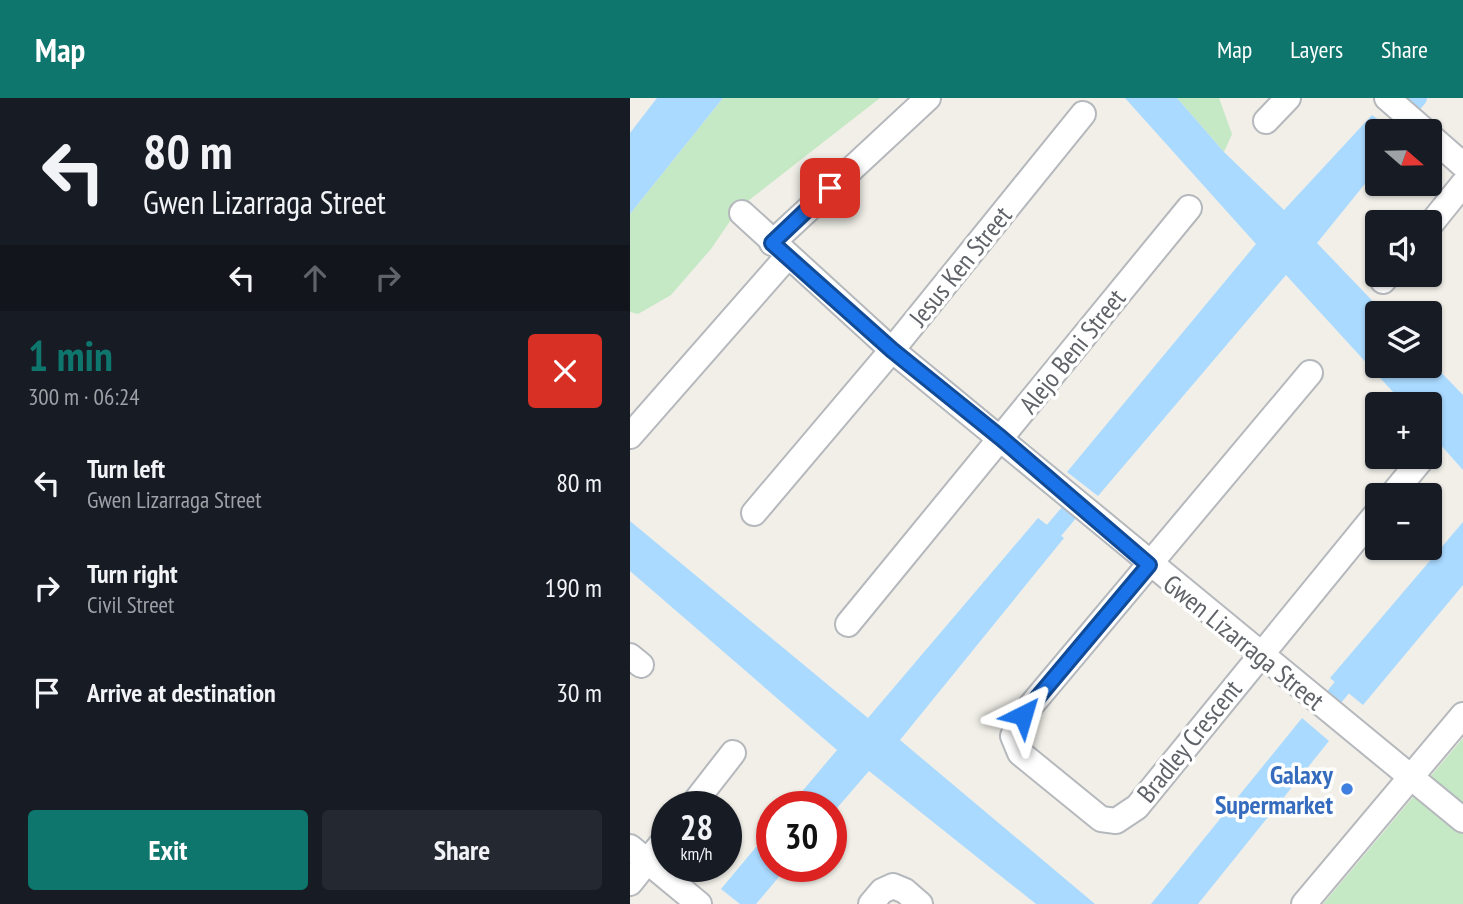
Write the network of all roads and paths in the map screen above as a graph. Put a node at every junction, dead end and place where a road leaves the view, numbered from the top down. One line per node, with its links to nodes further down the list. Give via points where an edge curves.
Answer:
1 (928, 98): 13 (street)
2 (1288, 98): 6 (street)
3 (1387, 98): 5 (street)
4 (1083, 114): 14 (street, Jesus Ken Street)
5 (1411, 119)
6 (1266, 121)
7 (1442, 147): 8 (street)
8 (1463, 165)
9 (1463, 184): 11 (street)
10 (1189, 208): 17 (street, Alejo Beni Street)
11 (1442, 210)
12 (742, 213): 13 (street, Gwen Lizarraga Street)
13 (779, 250): 14 (street, Gwen Lizarraga Street); 16 (street)
14 (892, 350): 17 (street, Gwen Lizarraga Street); 20 (street, Jesus Ken Street)
15 (1310, 373): 22 (street, Bradley Crescent)
16 (630, 436)
17 (1001, 438): 22 (street, Gwen Lizarraga Street); 23 (street, Alejo Beni Street)
18 (1413, 469): 19 (street)
19 (1402, 483)
20 (754, 513)
21 (1365, 527): 24 (street, Bradley Crescent)
22 (1149, 565): 24 (street, Gwen Lizarraga Street); 24 (street, Bradley Crescent, via 1023,715 1013,736 1020,753 1091,811 1101,819 1116,821 1137,807)
23 (848, 624)
24 (1260, 654): 27 (street, Gwen Lizarraga Street)
25 (1463, 715): 27 (street)
26 (733, 753): 28 (street)
27 (1411, 777): 29 (street, Gwen Lizarraga Street); 35 (street)
28 (703, 791)
29 (1463, 821)
30 (639, 854): 31 (street); 32 (street)
31 (630, 883)
32 (699, 904)
33 (870, 904): 34 (street, via 893,886)
34 (920, 904)
35 (1304, 904)

